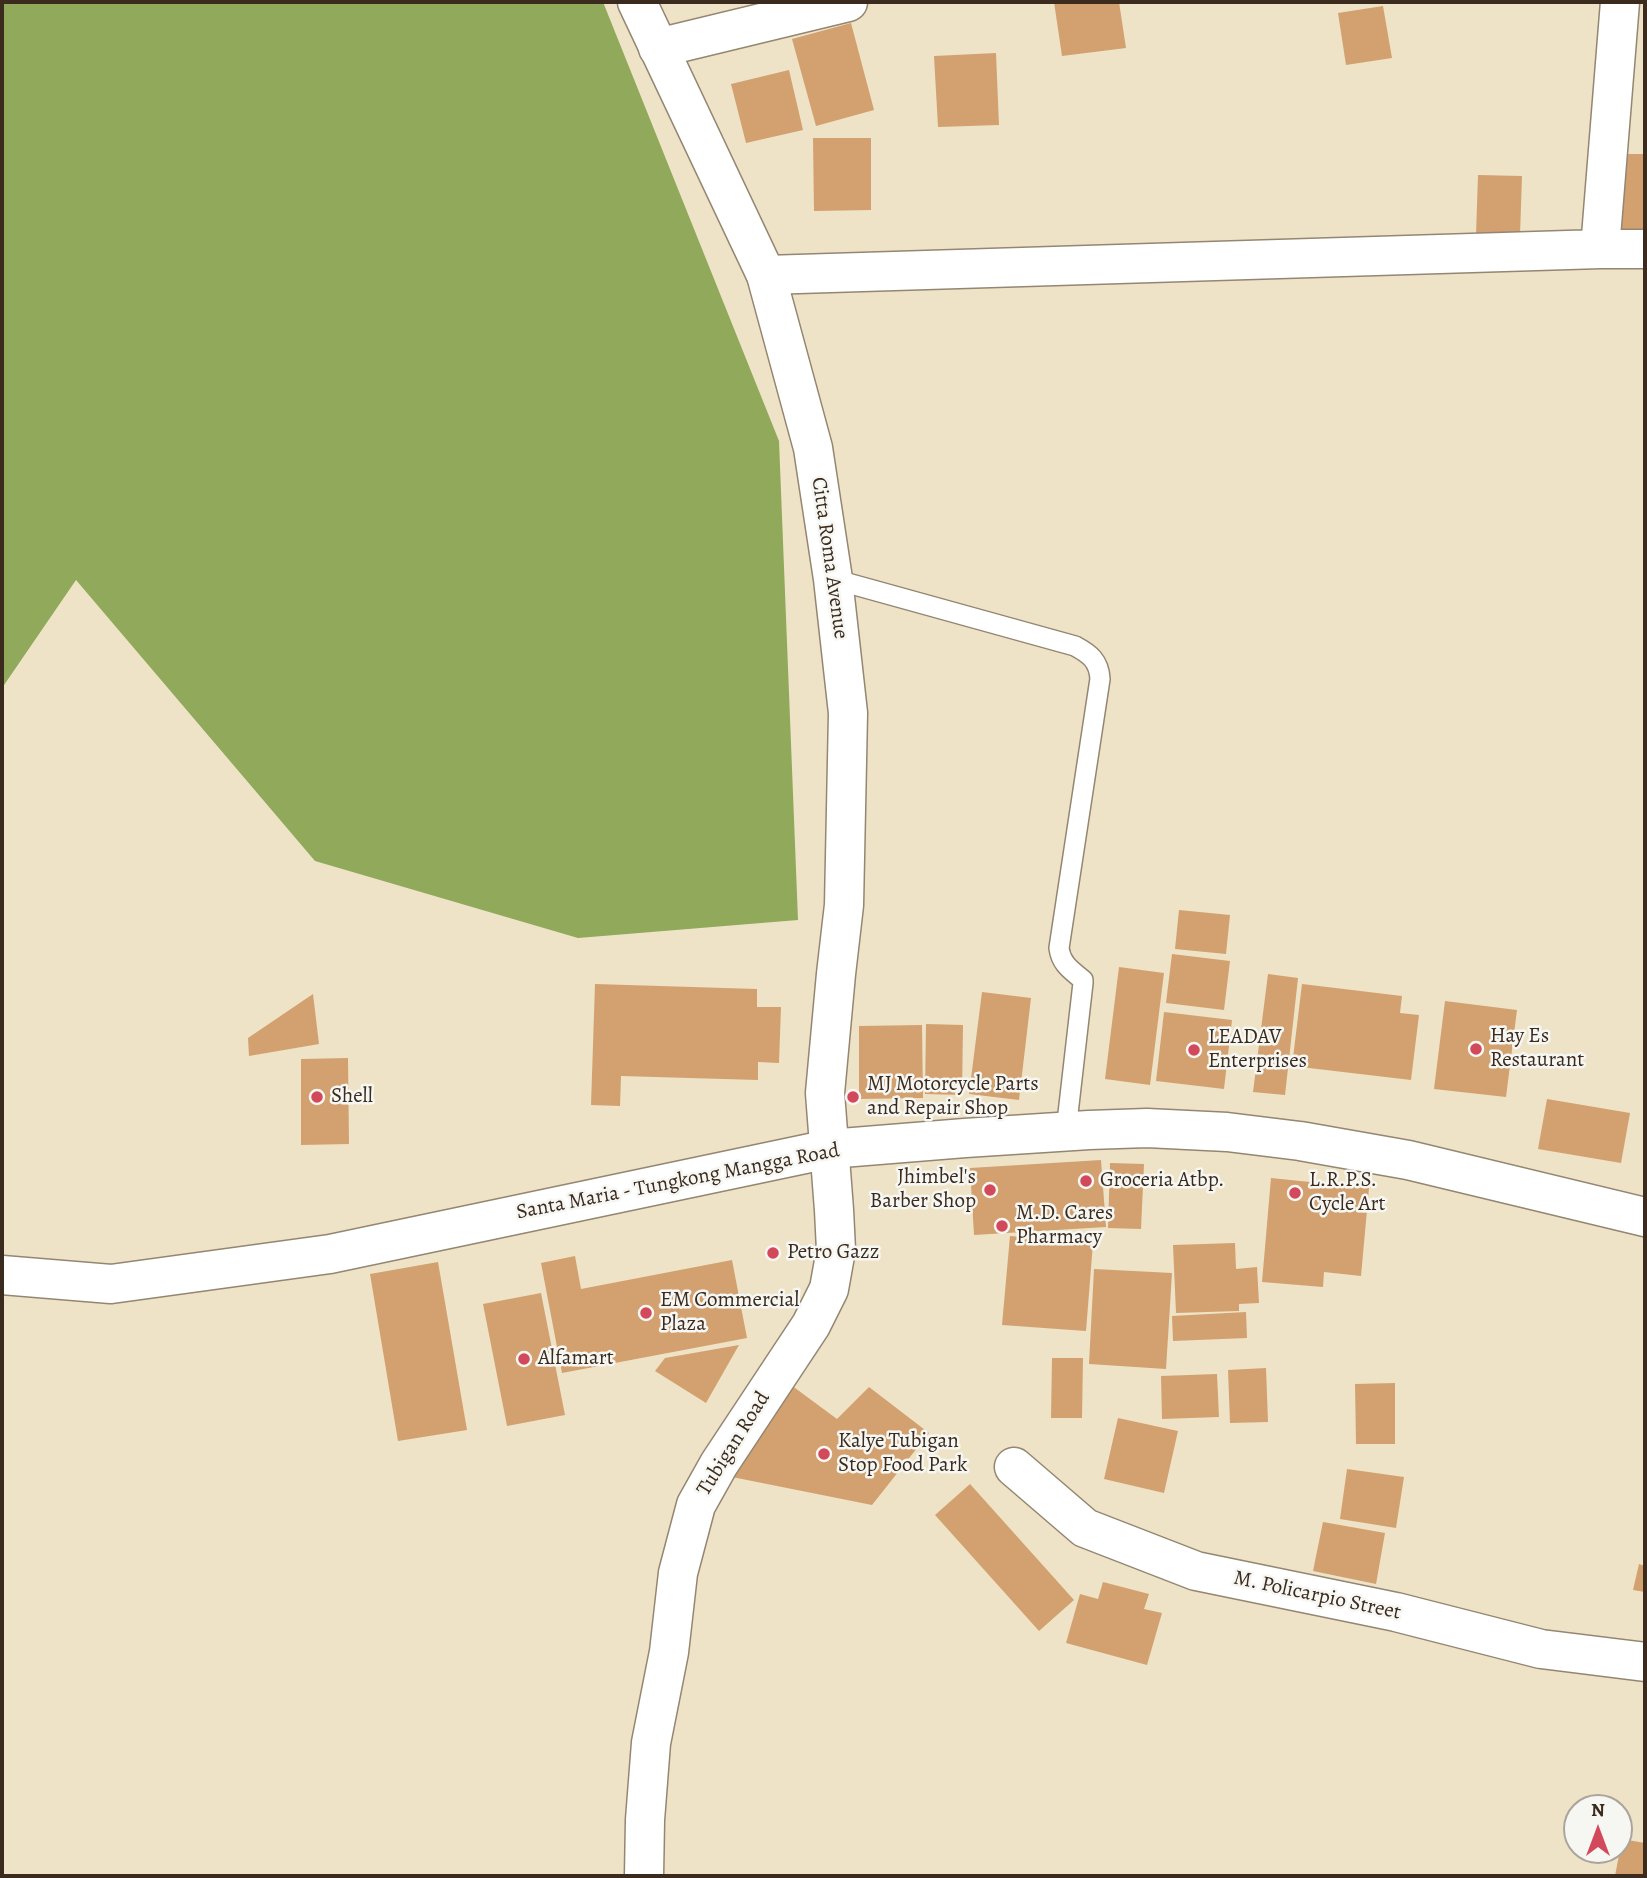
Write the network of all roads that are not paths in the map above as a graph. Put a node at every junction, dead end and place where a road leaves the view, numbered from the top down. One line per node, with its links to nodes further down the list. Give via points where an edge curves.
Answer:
1 (637, 2): 4 (street, Citta Roma Avenue)
2 (848, 2): 4 (street)
3 (1620, 2): 5 (street)
4 (658, 48): 7 (street, Citta Roma Avenue)
5 (1600, 249): 6 (street); 7 (street)
6 (1645, 249)
7 (766, 275): 8 (street, Citta Roma Avenue, via 813,448)
8 (833, 579): 9 (lane, via 1076,646 1096,660 1100,679 1059,948 1060,958 1083,980); 10 (street, Citta Roma Avenue, via 848,739 844,905 825,1093)
9 (1066, 1131): 10 (street, Santa Maria - Tungkong Mangga Road); 11 (street, Santa Maria - Tungkong Mangga Road, via 1160,1129 1300,1141 1408,1160)
10 (829, 1149): 12 (street, Santa Maria - Tungkong Mangga Road, via 330,1254 111,1284); 15 (street, Tubigan Road, via 836,1250 829,1289 811,1325 719,1464 696,1505 686,1538 651,1743)
11 (1645, 1217)
12 (2, 1275)
13 (1014, 1468): 14 (street, M. Policarpio Street, via 1085,1528 1196,1571 1396,1612 1541,1649)
14 (1645, 1662)
15 (644, 1876)

